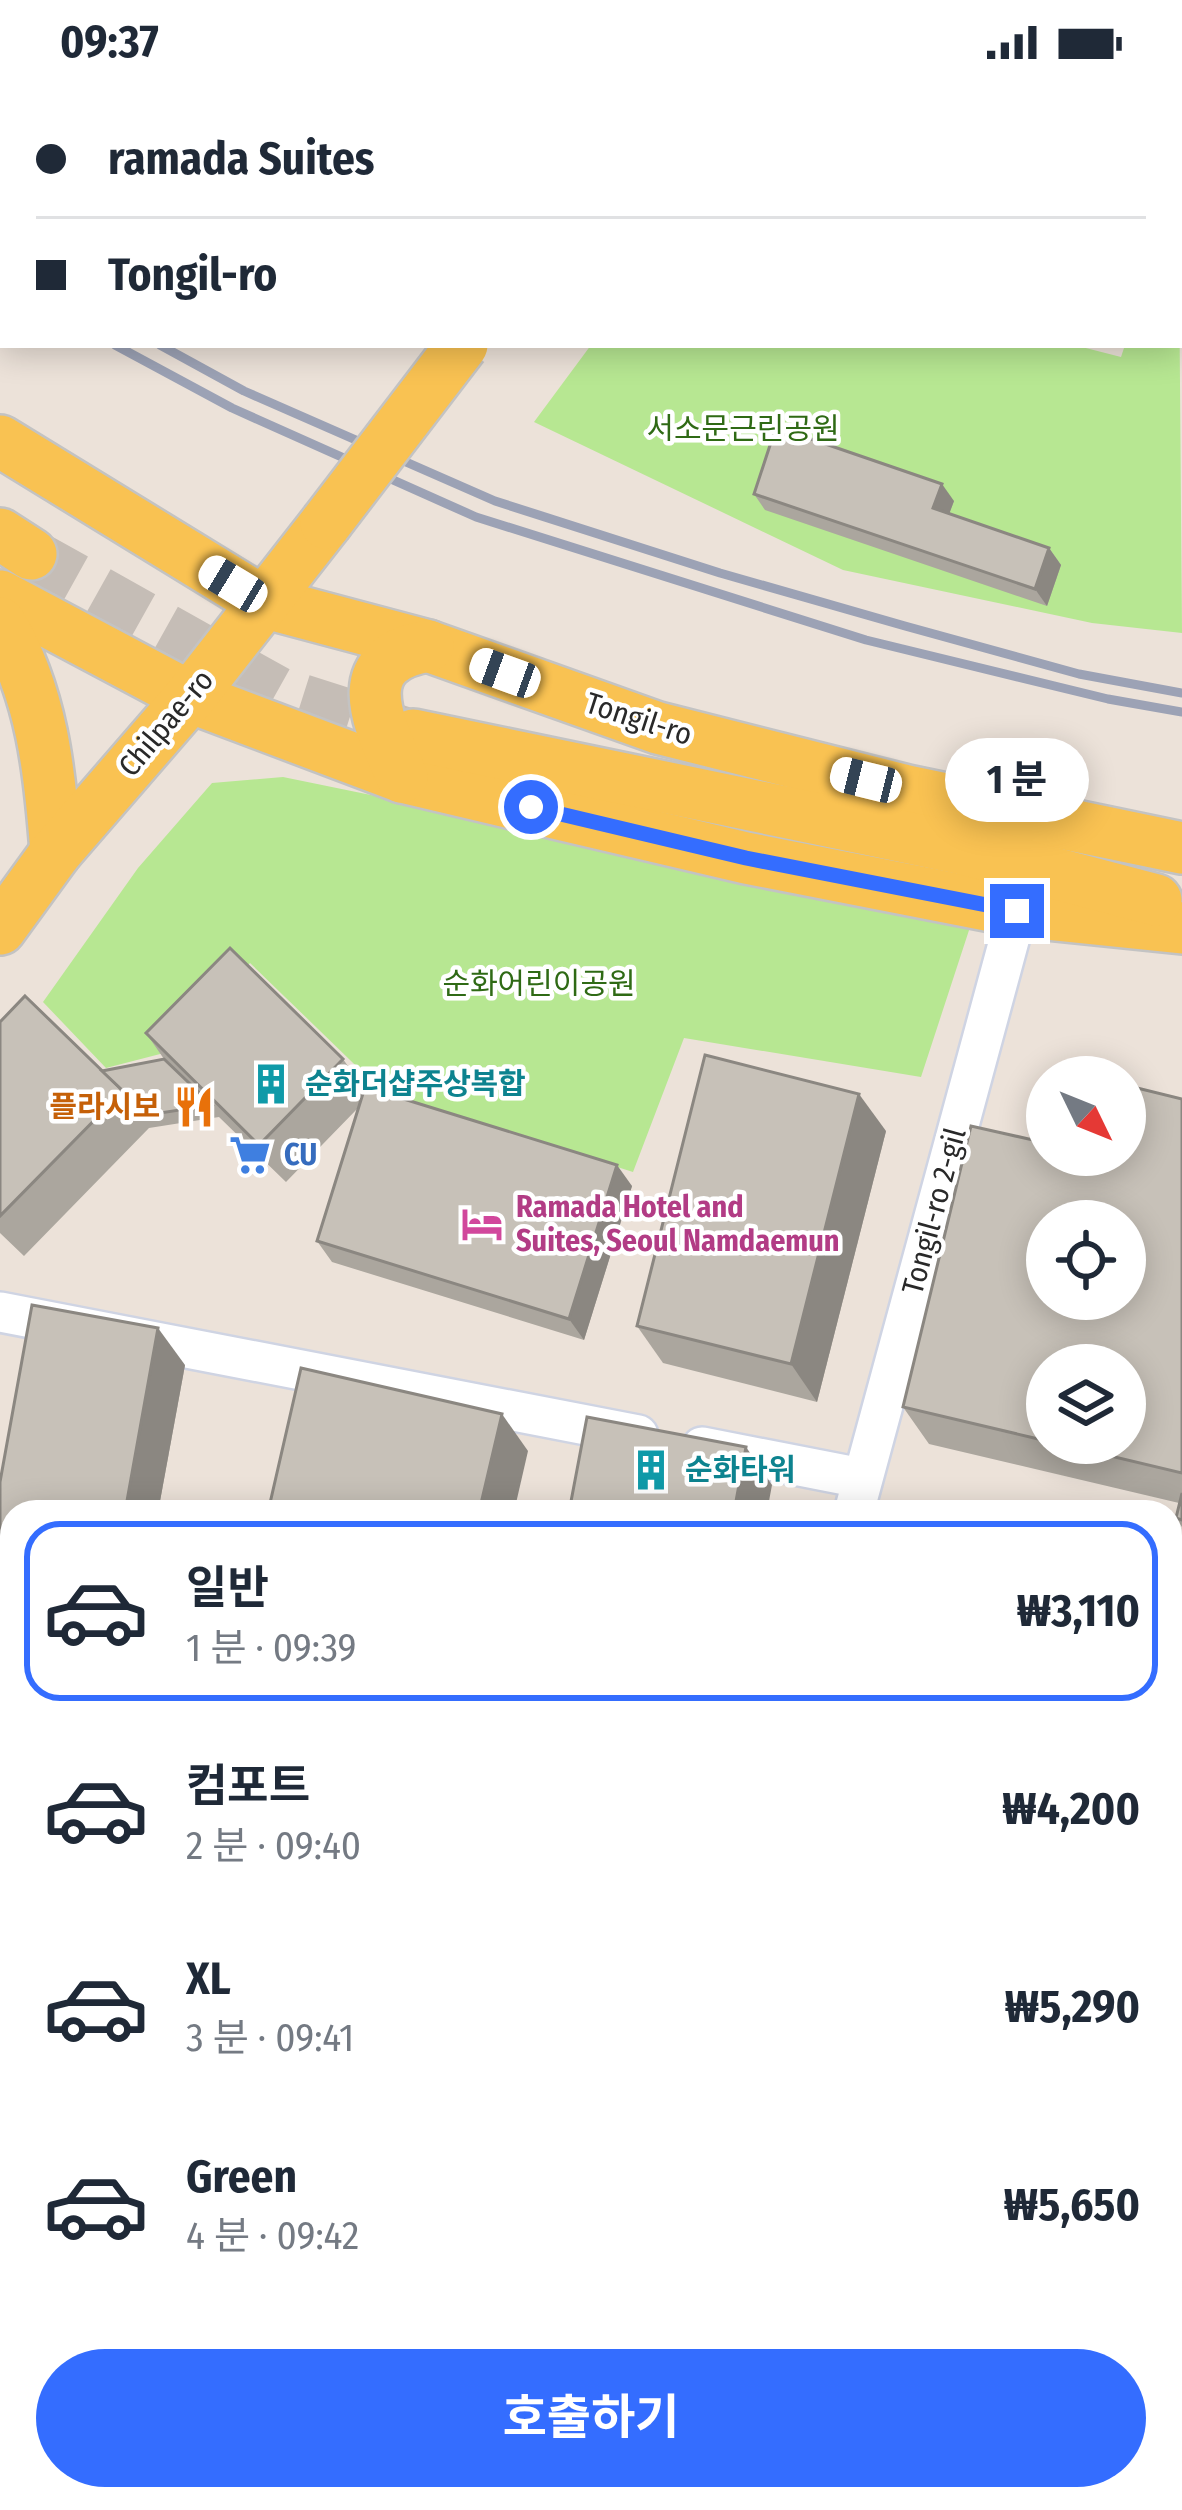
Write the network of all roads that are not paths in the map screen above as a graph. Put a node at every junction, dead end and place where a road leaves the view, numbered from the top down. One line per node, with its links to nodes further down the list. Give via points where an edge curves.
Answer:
1 (460, 348): 4 (main road, Chilpae-ro, bridge)
2 (0, 441): 4 (main road, Tongil-ro)
3 (0, 596): 7 (main road, Tongil-ro)
4 (263, 602): 6 (main road, Tongil-ro); 7 (main road, Chilpae-ro)
5 (0, 623): 10 (main road, via 40,722)
6 (428, 646): 8 (main road, via 403,650 375,686 377,722); 9 (main road, Tongil-ro, via 658,728)
7 (190, 697): 8 (main road, Tongil-ro); 10 (main road, Chilpae-ro)
8 (407, 756): 11 (main road, Tongil-ro, via 963,849); 12 (main road, Tongil-ro, via 746,858)
9 (1182, 848)
10 (56, 852): 14 (main road, Chilpae-ro)
11 (1182, 907)
12 (1017, 911): 13 (main road, Tongil-ro); 16 (street, Tongil-ro 2-gil)
13 (1182, 928)
14 (0, 929)
15 (0, 1312): 16 (street)
16 (857, 1495)

